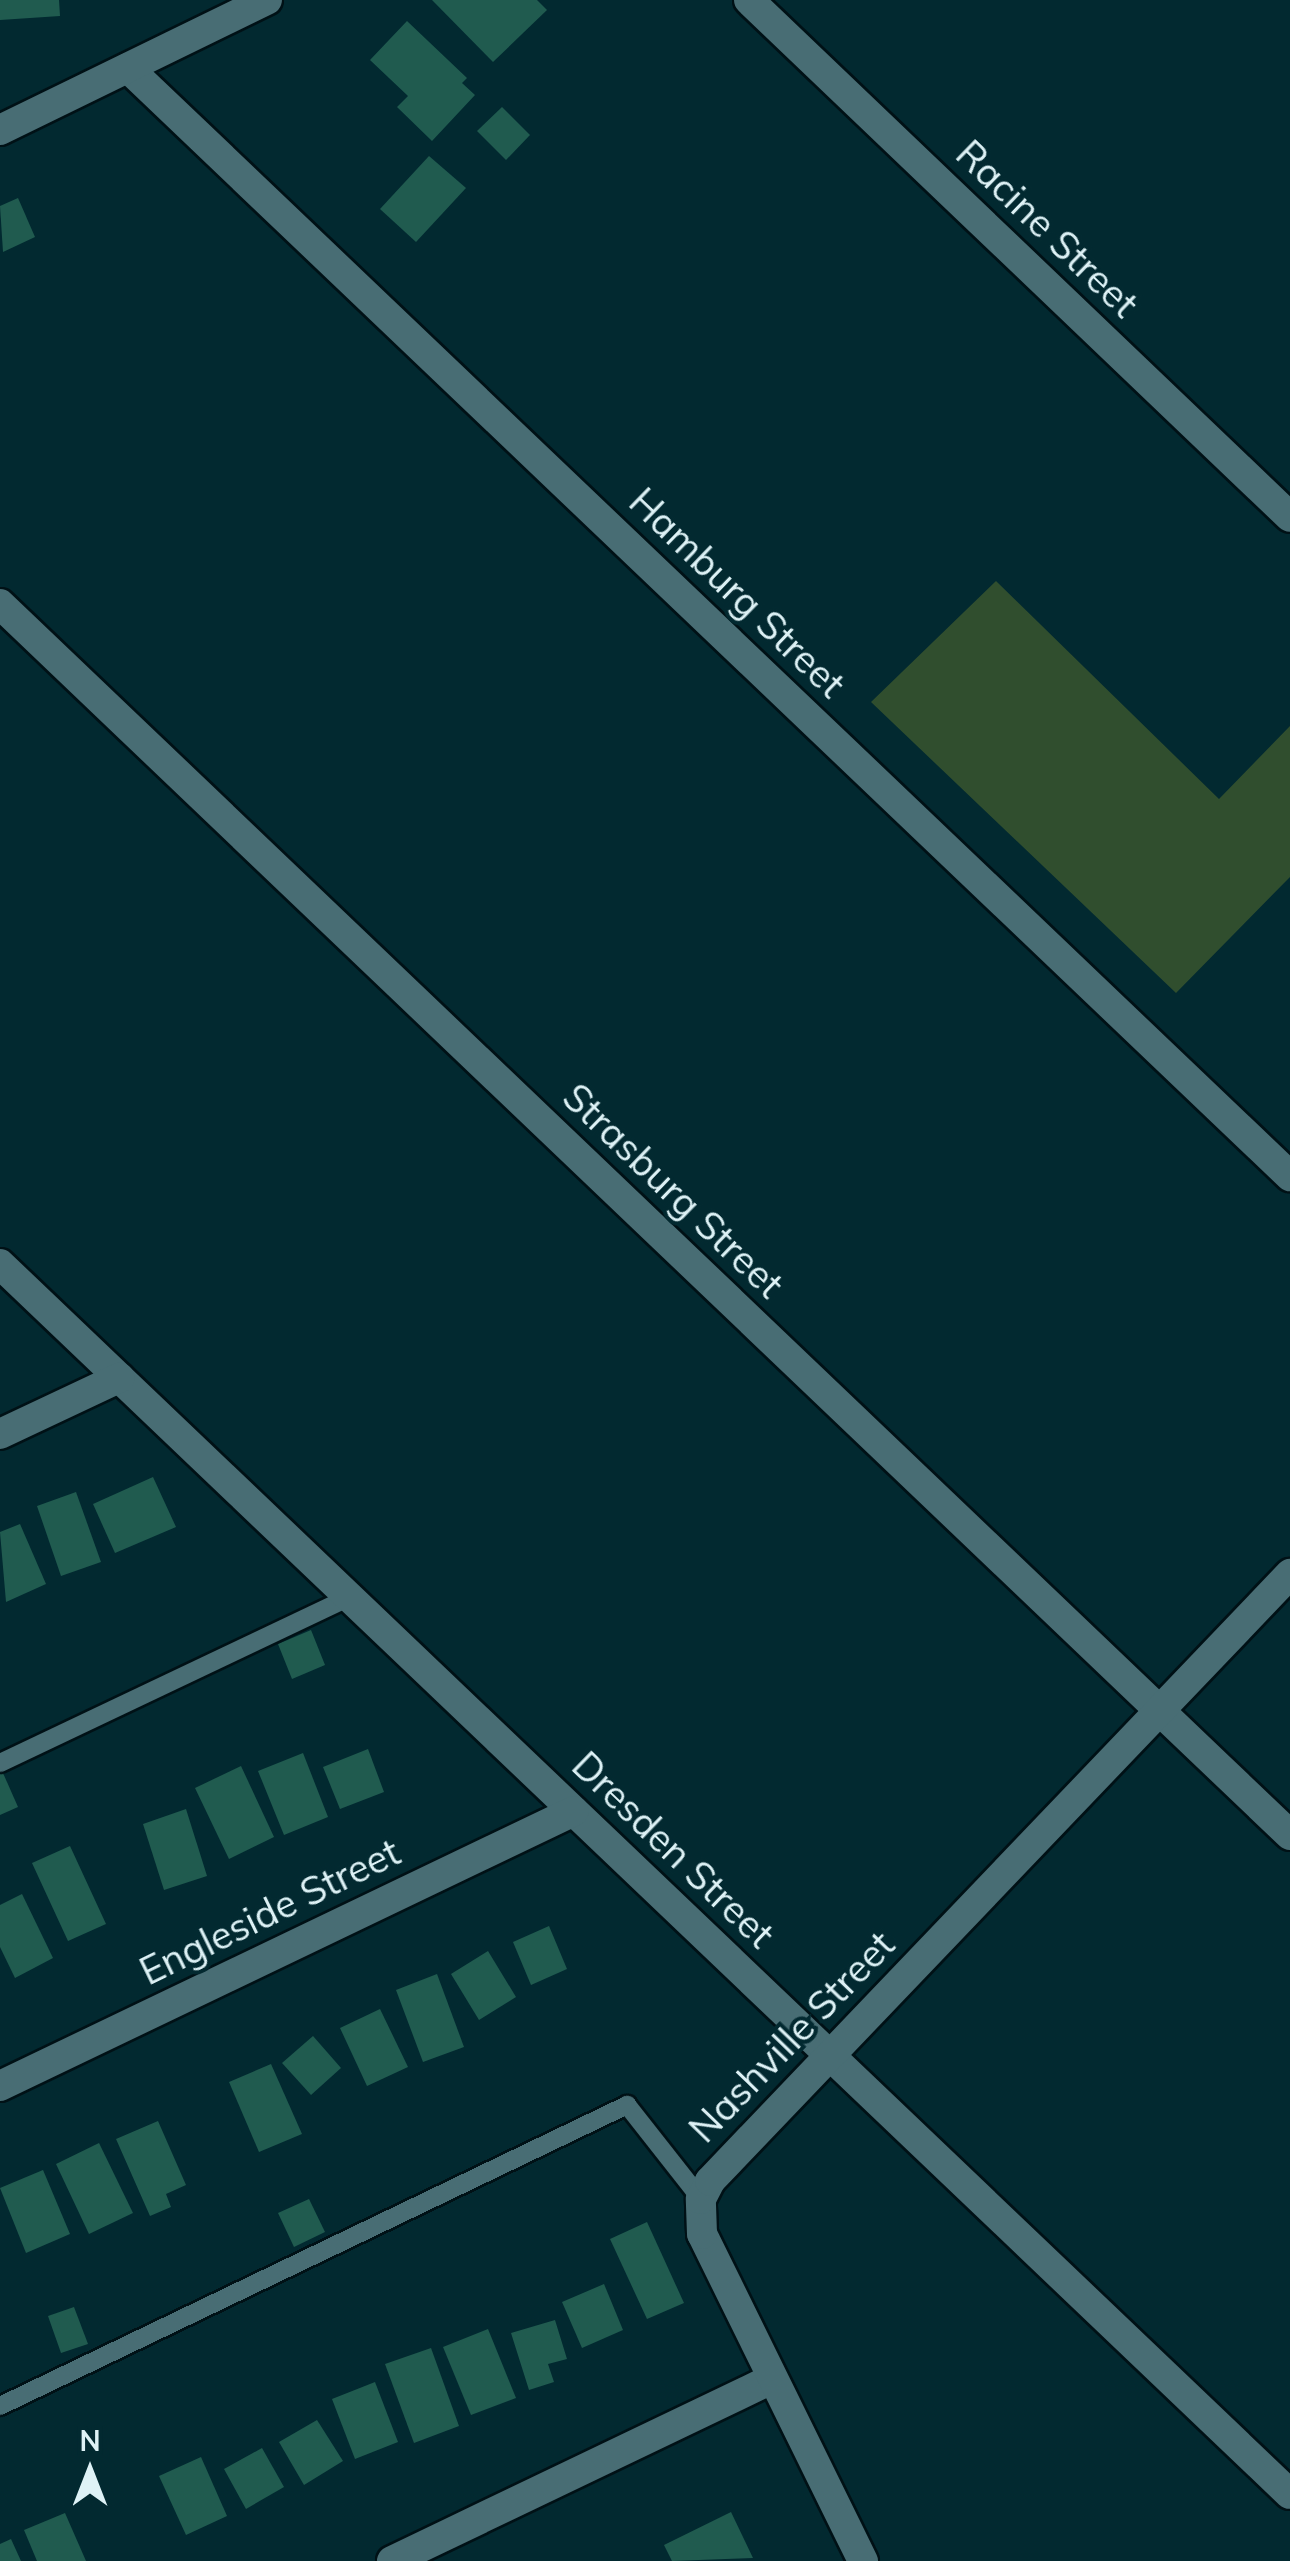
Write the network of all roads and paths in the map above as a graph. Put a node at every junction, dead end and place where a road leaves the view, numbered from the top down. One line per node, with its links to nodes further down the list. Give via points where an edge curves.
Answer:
1 (266, 0): 3 (street)
2 (749, 0): 5 (street, Racine Street)
3 (128, 68): 4 (street); 7 (street, Hamburg Street)
4 (0, 130)
5 (1290, 517)
6 (0, 604): 13 (street, Strasburg Street)
7 (1290, 1176)
8 (0, 1264): 9 (street, Dresden Street)
9 (119, 1378): 10 (street); 12 (street, Dresden Street)
10 (0, 1434)
11 (1290, 1574): 13 (street, Nashville Street)
12 (349, 1597): 14 (lane); 15 (street, Dresden Street)
13 (1160, 1710): 16 (street, Strasburg Street); 17 (street, Nashville Street)
14 (0, 1763)
15 (574, 1810): 17 (street, Dresden Street); 18 (street, Engleside Street)
16 (1290, 1835)
17 (830, 2055): 19 (street, Nashville Street, via 710,2181); 22 (street, Dresden Street)
18 (0, 2086)
19 (701, 2199): 20 (street, Nashville Street, via 702,2234); 21 (lane, via 628,2105)
20 (772, 2379): 23 (street); 24 (street, Nashville Street)
21 (0, 2406)
22 (1290, 2494)
23 (392, 2561)
24 (863, 2561)

